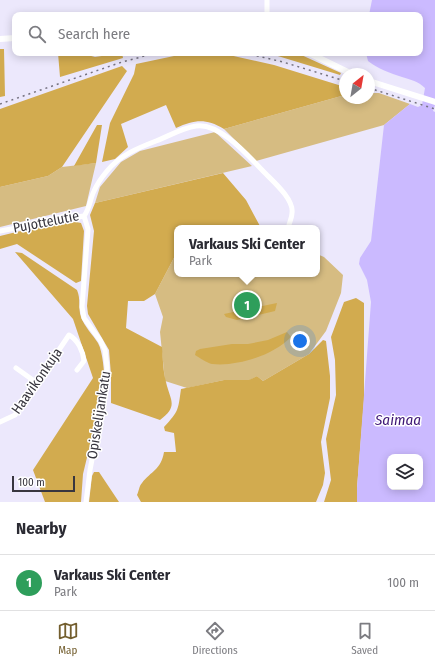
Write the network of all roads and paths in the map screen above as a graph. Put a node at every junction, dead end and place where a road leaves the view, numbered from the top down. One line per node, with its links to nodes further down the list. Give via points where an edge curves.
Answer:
1 (267, 0): 2 (street)
2 (268, 12)
3 (12, 38): 4 (street)
4 (0, 39)
5 (315, 56): 6 (street)
6 (340, 68)
7 (375, 83): 8 (street)
8 (435, 102)
9 (84, 216): 10 (street, Pujottelutie, via 96,186 116,161 134,150 203,125 220,132 290,200 292,212); 11 (street, Pujottelutie); 16 (street, Opiskelijankatu, via 88,229 82,308 84,318 105,350 107,374)
10 (289, 225)
11 (0, 230)
12 (16, 368): 14 (street)
13 (77, 370): 14 (street, Haavikonkuja, via 84,361 77,341 69,335)
14 (36, 384): 15 (street, Haavikonkuja, via 15,415)
15 (0, 422)
16 (86, 502)

